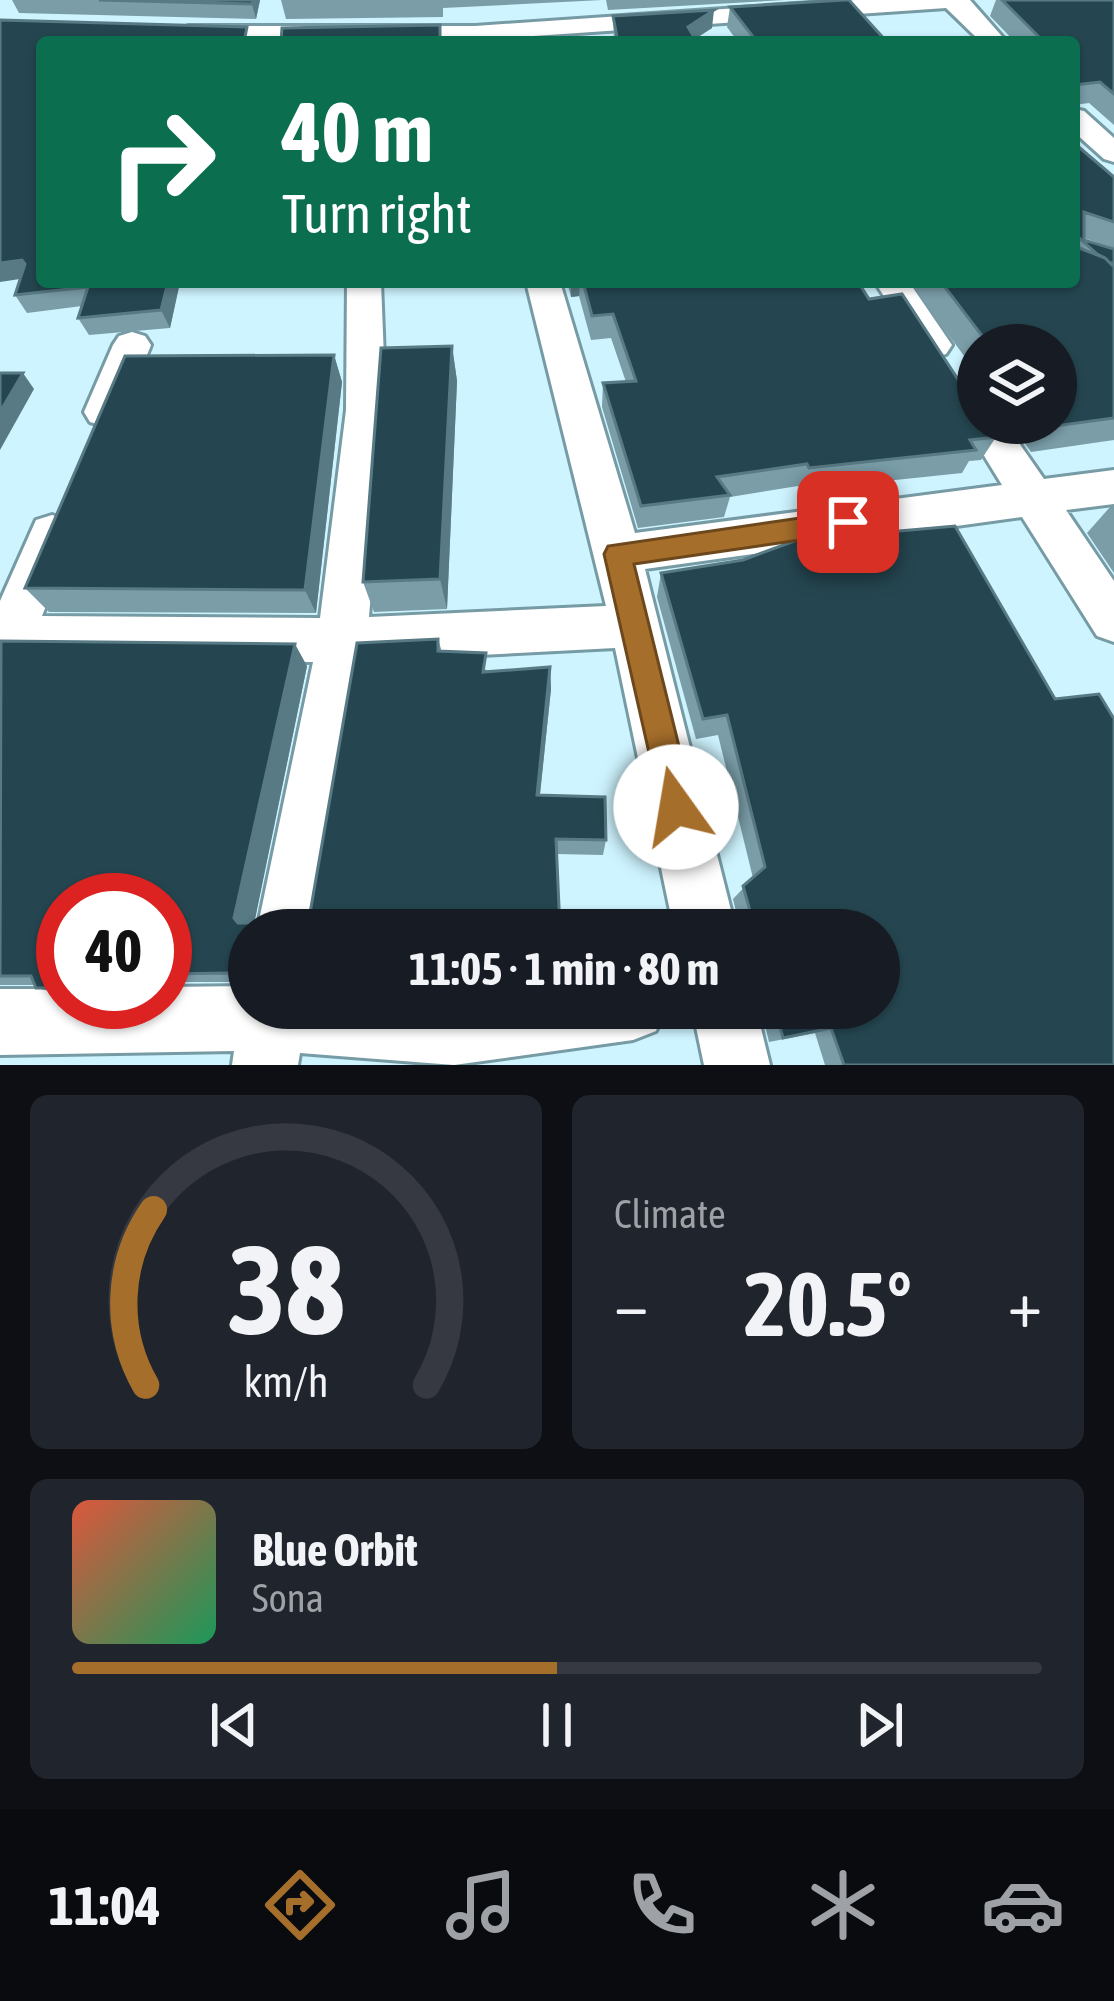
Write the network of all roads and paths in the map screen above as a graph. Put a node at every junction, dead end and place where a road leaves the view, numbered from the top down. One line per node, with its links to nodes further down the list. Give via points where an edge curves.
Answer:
1 (954, 0): 2 (street); 6 (street)
2 (884, 2): 5 (street)
3 (172, 32): 4 (street)
4 (297, 36)
5 (488, 36)
6 (989, 36)
7 (1114, 118): 8 (street)
8 (1080, 120)
9 (1080, 123): 10 (street)
10 (1114, 153)
11 (364, 288): 24 (street, via 366,410)
12 (545, 288): 21 (street)
13 (896, 288): 15 (street)
14 (132, 345): 17 (street)
15 (957, 382)
16 (998, 444): 20 (street)
17 (88, 449)
18 (1114, 487): 20 (street)
19 (70, 491): 25 (street)
20 (1032, 496): 21 (street); 22 (street)
21 (618, 554): 23 (street)
22 (1114, 621)
23 (635, 626): 24 (street); 27 (street)
24 (342, 640): 25 (street); 26 (street)
25 (3, 644)
26 (292, 909)
27 (700, 909)
28 (0, 1022): 31 (street)
29 (538, 1029): 32 (street)
30 (729, 1029): 33 (street)
31 (270, 1030): 32 (street)
32 (453, 1048)
33 (737, 1065)

